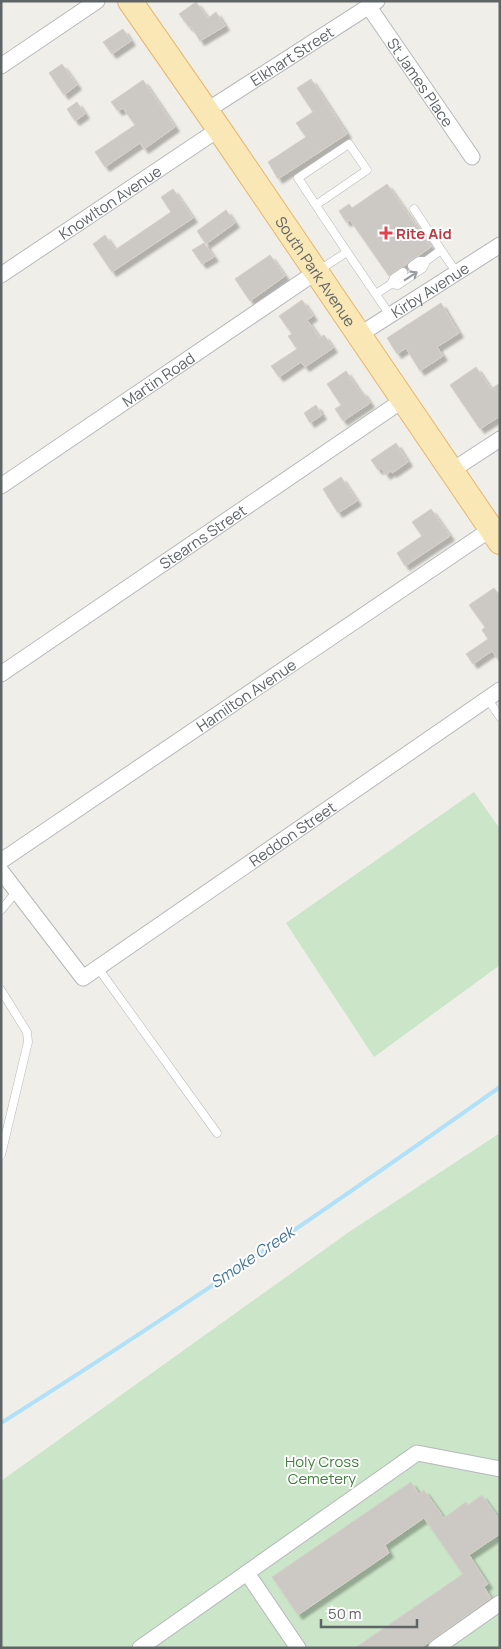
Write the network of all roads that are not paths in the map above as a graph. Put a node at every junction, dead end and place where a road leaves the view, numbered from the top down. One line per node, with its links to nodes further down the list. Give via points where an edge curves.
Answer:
1 (96, 1): 4 (street)
2 (130, 1): 5 (main road, South Park Avenue)
3 (373, 4): 5 (street, Elkhart Street); 6 (street, St James Place)
4 (1, 66)
5 (213, 120): 14 (main road, South Park Avenue); 17 (street, Knowlton Avenue)
6 (472, 157)
7 (316, 205): 7 (lane, via 298,178 349,144 367,170); 11 (lane)
8 (414, 210): 10 (lane)
9 (500, 245): 16 (street, Kirby Avenue)
10 (441, 250): 12 (lane); 16 (lane)
11 (347, 252): 14 (lane); 19 (lane)
12 (426, 261): 13 (lane); 18 (lane, one-way to 12, via 398,285 423,268)
13 (412, 266)
14 (316, 272): 21 (main road, South Park Avenue); 25 (street, Martin Road)
15 (403, 272): 18 (lane)
16 (457, 273): 20 (street, Kirby Avenue)
17 (1, 275)
18 (391, 284): 19 (lane)
19 (376, 294): 20 (lane)
20 (390, 315): 21 (street, Kirby Avenue)
21 (359, 335): 22 (main road, South Park Avenue)
22 (403, 400): 24 (main road, South Park Avenue); 27 (street, Stearns Street)
23 (500, 440): 24 (street)
24 (451, 471): 26 (main road, South Park Avenue)
25 (1, 486)
26 (495, 536): 30 (street, Hamilton Avenue)
27 (1, 674)
28 (494, 694): 29 (lane); 34 (street, Reddon Street)
29 (500, 717)
30 (1, 861)
31 (1, 871): 32 (street)
32 (17, 891): 33 (lane); 34 (street, Reddon Street, via 83,978)
33 (1, 910)
34 (98, 968): 36 (lane)
35 (1, 990): 37 (lane, via 23,1024 28,1042)
36 (217, 1133)
37 (1, 1155)
38 (500, 1469): 39 (street, via 417,1453)
39 (247, 1573): 41 (street); 42 (street)
40 (500, 1604): 43 (street)
41 (140, 1648)
42 (298, 1648)
43 (436, 1648)

